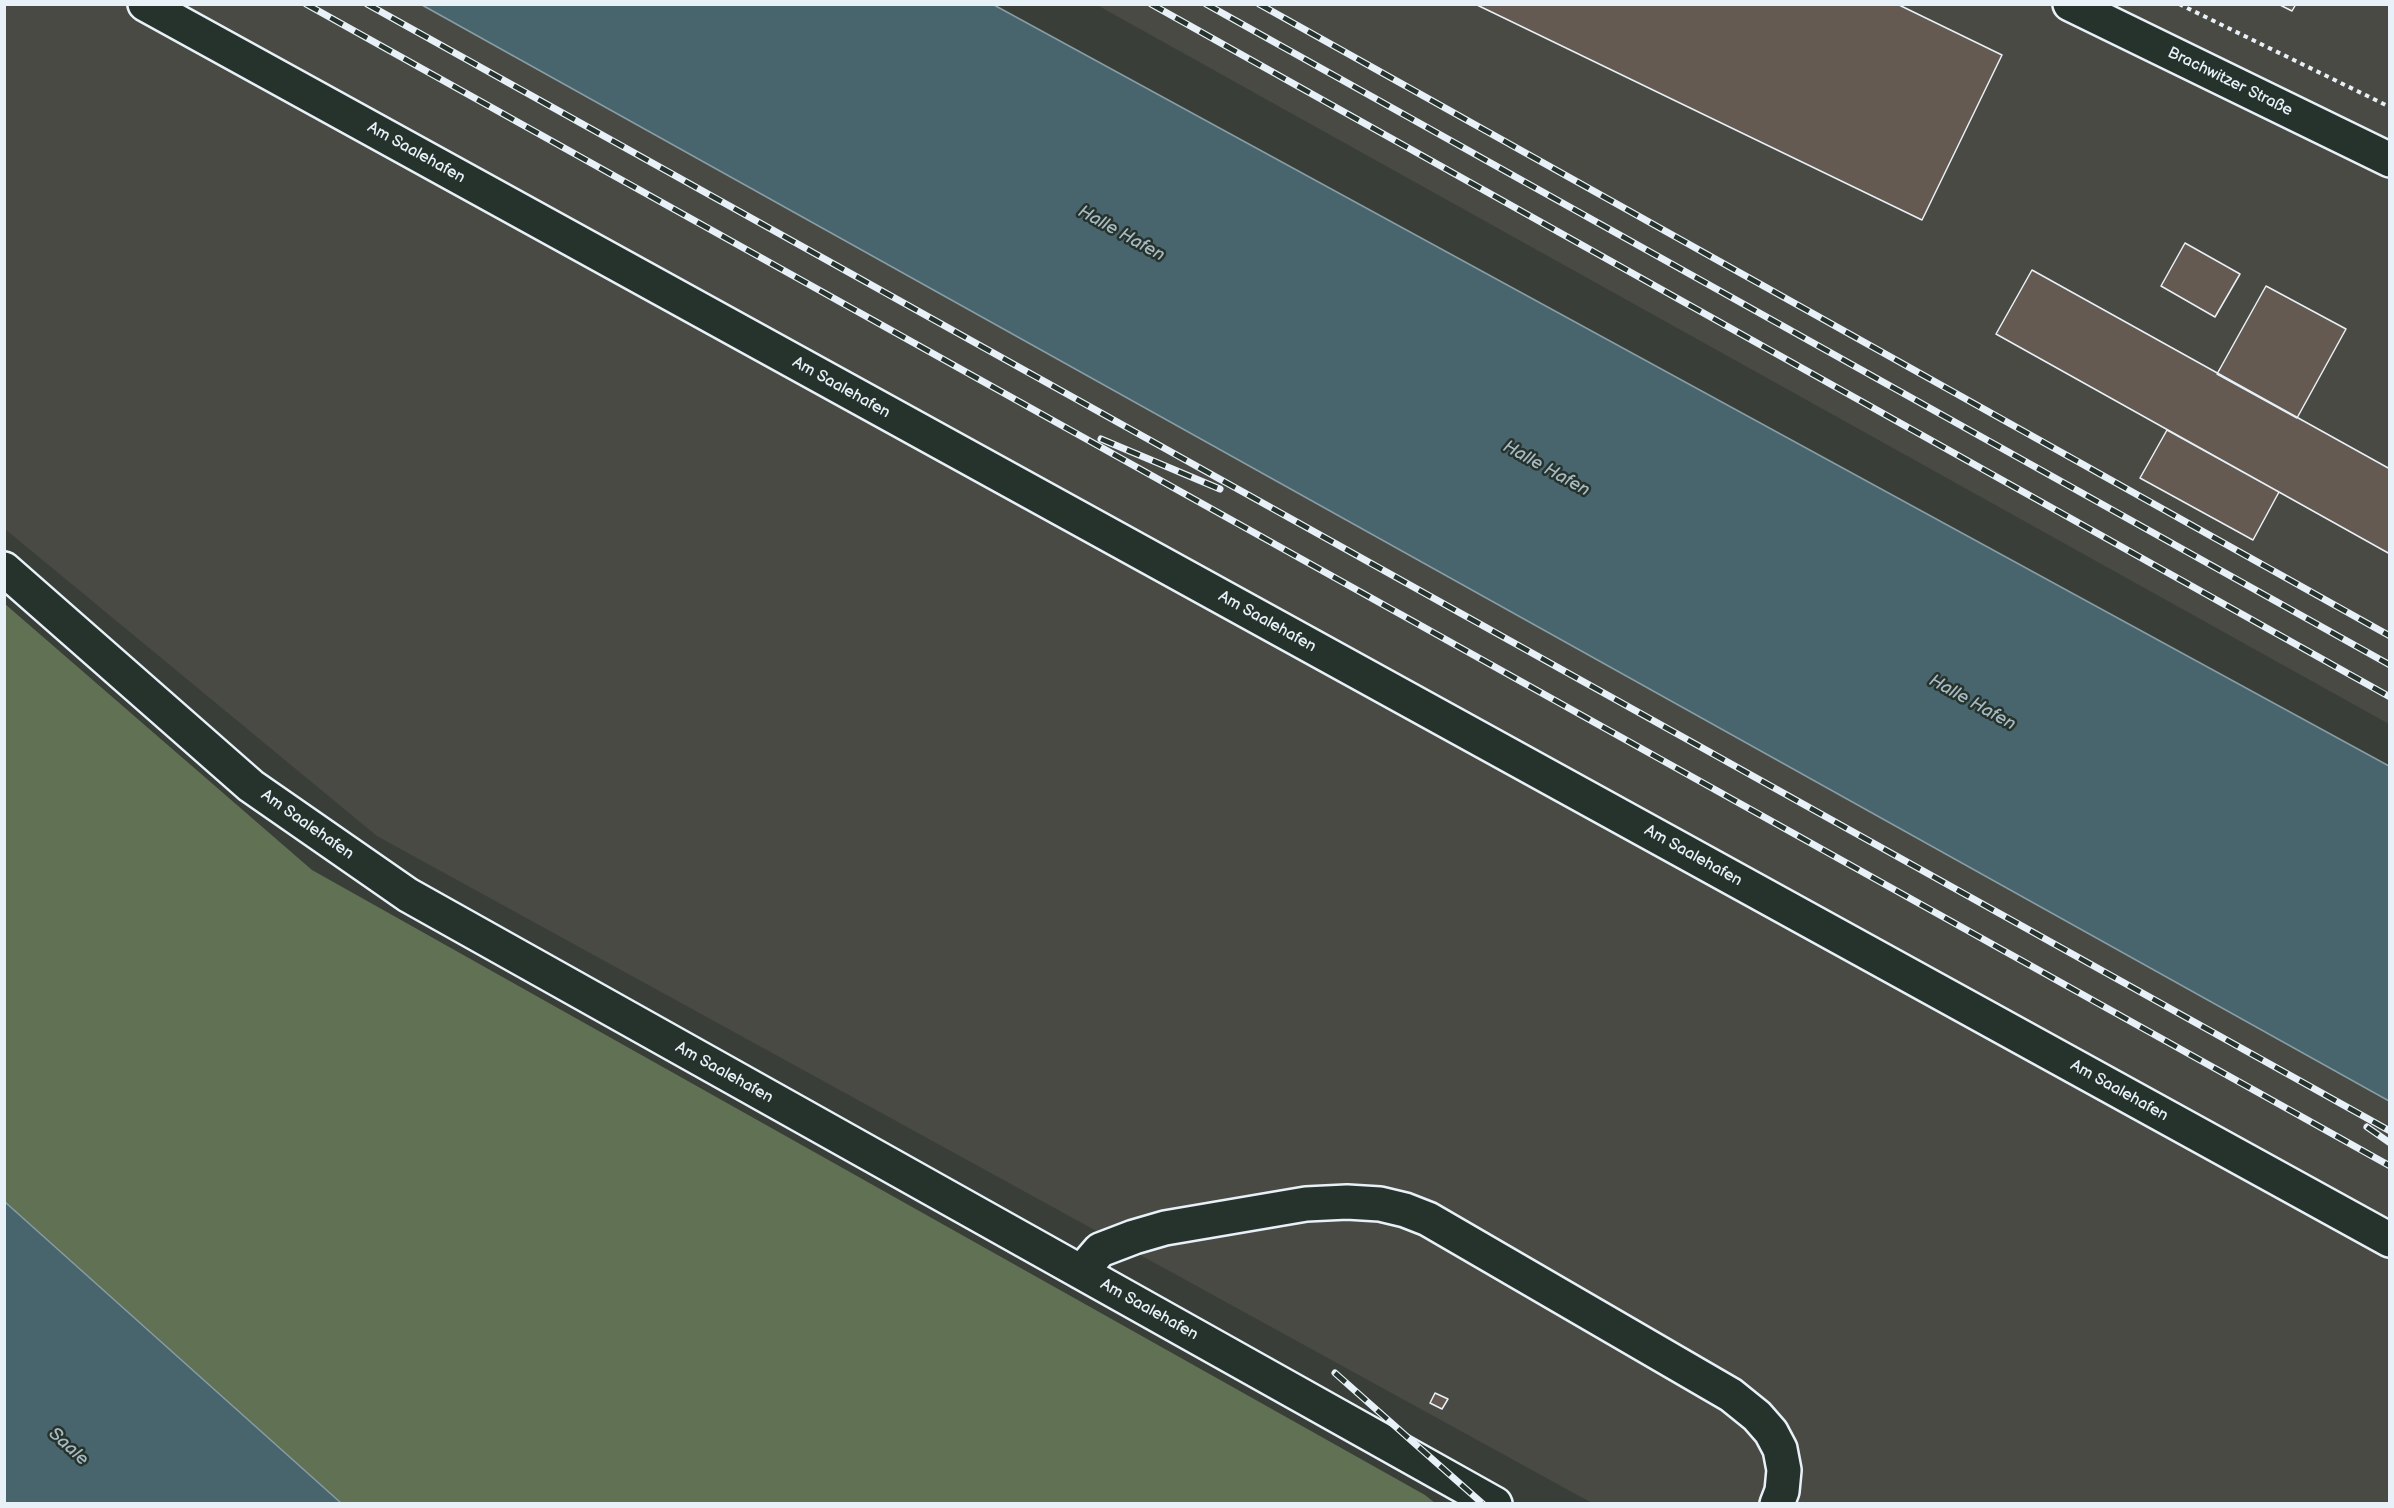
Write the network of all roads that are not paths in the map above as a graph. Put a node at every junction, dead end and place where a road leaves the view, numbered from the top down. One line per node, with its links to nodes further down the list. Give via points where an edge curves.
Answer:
1 (145, 4): 5 (street, Am Saalehafen)
2 (2070, 4): 3 (street, Brachwitzer Straße)
3 (2390, 160)
4 (4, 569): 6 (street, Am Saalehafen, via 251,786 408,896)
5 (2390, 1240)
6 (1081, 1272): 7 (street, Am Saalehafen); 8 (street, via 1100,1250 1165,1228 1306,1204 1380,1204 1405,1210 1428,1219 1731,1395 1757,1416 1780,1449 1784,1470)
7 (1495, 1503)
8 (1777, 1503)

